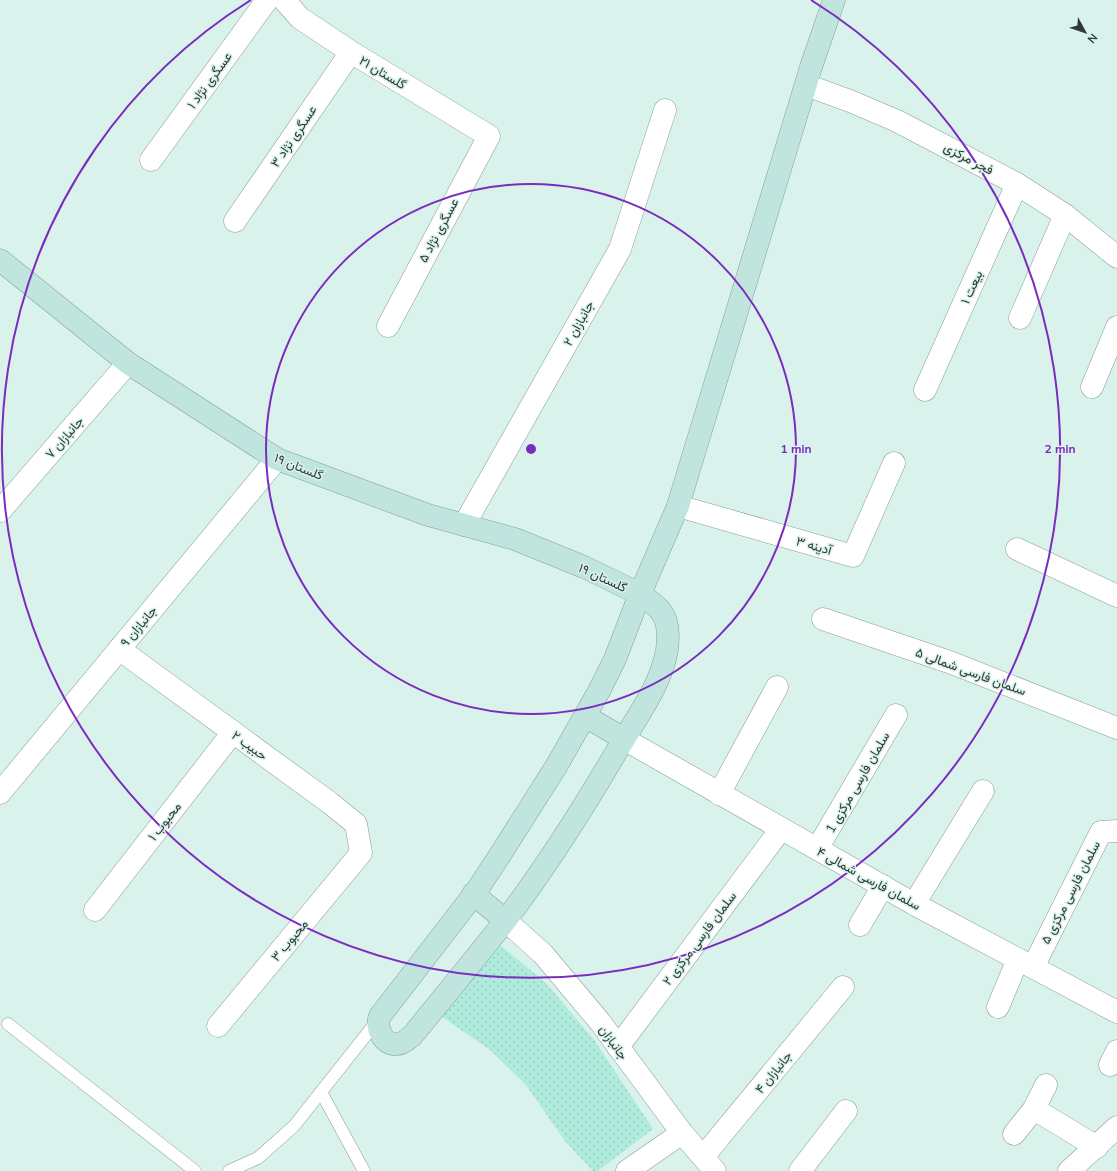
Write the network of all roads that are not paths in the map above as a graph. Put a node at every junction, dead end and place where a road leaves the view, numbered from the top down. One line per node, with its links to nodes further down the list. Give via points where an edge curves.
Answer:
1 (267, 0): 8 (street, عسگری نژاد ۱)
2 (284, 0): 4 (street, گلستان ۲۱, via 300,18)
3 (834, 0): 5 (main road)
4 (350, 52): 7 (street, گلستان ۲۱); 11 (street, عسگری نژاد ۳)
5 (806, 85): 9 (street, فجر مرکزی, via 897,121); 22 (main road)
6 (665, 110): 24 (street, جانبازان ۲, via 620,249)
7 (489, 136): 15 (street, عسگری نژاد ۵)
8 (151, 160)
9 (1017, 184): 10 (street, فجر مرکزی); 19 (street, بیعت ۱)
10 (1064, 215): 12 (street, فجر مرکزی); 14 (street)
11 (235, 221)
12 (1117, 257)
13 (0, 260): 17 (main road, گلستان ۱۹)
14 (1020, 318)
15 (388, 326)
16 (1117, 327): 18 (street)
17 (128, 363): 20 (main road, گلستان ۱۹); 23 (street, جانبازان ۷)
18 (1092, 387)
19 (925, 390)
20 (277, 459): 24 (main road, گلستان ۱۹, via 428,515); 29 (street, جانبازان ۹)
21 (894, 463): 22 (street, آدینه ۳, via 854,556)
22 (678, 506): 26 (main road)
23 (0, 510)
24 (464, 525): 26 (main road, گلستان ۱۹, via 516,539)
25 (1017, 549): 27 (street)
26 (640, 594): 32 (main road, via 615,659); 35 (main road, گلستان ۱۹, via 658,606 665,616 668,637 664,664 650,695)
27 (1117, 596)
28 (823, 619): 33 (street, سلمان فارسی شمالی ۵, via 952,663)
29 (119, 650): 34 (street, حبیب ۲); 37 (street, جانبازان ۹)
30 (777, 687): 38 (street)
31 (896, 715): 41 (street, سلمان فارسی مرکزی 1)
32 (584, 716): 35 (main road); 44 (main road, via 516,830)
33 (1117, 728)
34 (233, 732): 42 (street, حبیب ۲, via 356,824); 46 (street, محبوب ۱)
35 (624, 739): 38 (street, سلمان فارسی شمالی ۴); 47 (main road, گلستان ۱۹, via 550,858)
36 (983, 791): 45 (street)
37 (0, 793)
38 (719, 794): 39 (street, سلمان فارسی شمالی ۴)
39 (781, 829): 41 (street, سلمان فارسی شمالی ۴); 56 (street, سلمان فارسی مرکزی ۲)
40 (1117, 831): 49 (street, سلمان فارسی مرکزی ۵, via 1101,832)
41 (817, 849): 43 (street, سلمان فارسی شمالی ۴)
42 (361, 853): 55 (street, محبوب ۳)
43 (883, 886): 45 (street, سلمان فارسی شمالی ۴); 48 (street)
44 (473, 894): 47 (main road); 53 (main road)
45 (914, 904): 49 (street, سلمان فارسی شمالی ۴)
46 (95, 910)
47 (505, 920): 53 (main road, گلستان ۱۹, via 412,1036 397,1044 390,1043 381,1034); 56 (street, جانبازان, via 543,954)
48 (860, 925)
49 (1025, 963): 51 (street); 52 (street, سلمان فارسی شمالی ۴)
50 (843, 987): 65 (street, جانبازان ۴)
51 (998, 1007)
52 (1117, 1012)
53 (378, 1020): 58 (lane)
54 (8, 1024): 66 (lane)
55 (218, 1026)
56 (618, 1047): 62 (street, جانبازان)
57 (1046, 1085): 59 (street)
58 (321, 1092): 67 (lane, via 294,1126 263,1154); 68 (lane)
59 (1034, 1109): 63 (street); 64 (street)
60 (846, 1111): 70 (street)
61 (1117, 1128): 64 (street)
62 (682, 1133): 65 (street, جانبازان); 69 (street)
63 (1014, 1134)
64 (1097, 1147): 71 (street)
65 (709, 1164)
66 (196, 1171)
67 (229, 1171)
68 (364, 1171)
69 (627, 1171)
70 (800, 1171)
71 (1069, 1171)

